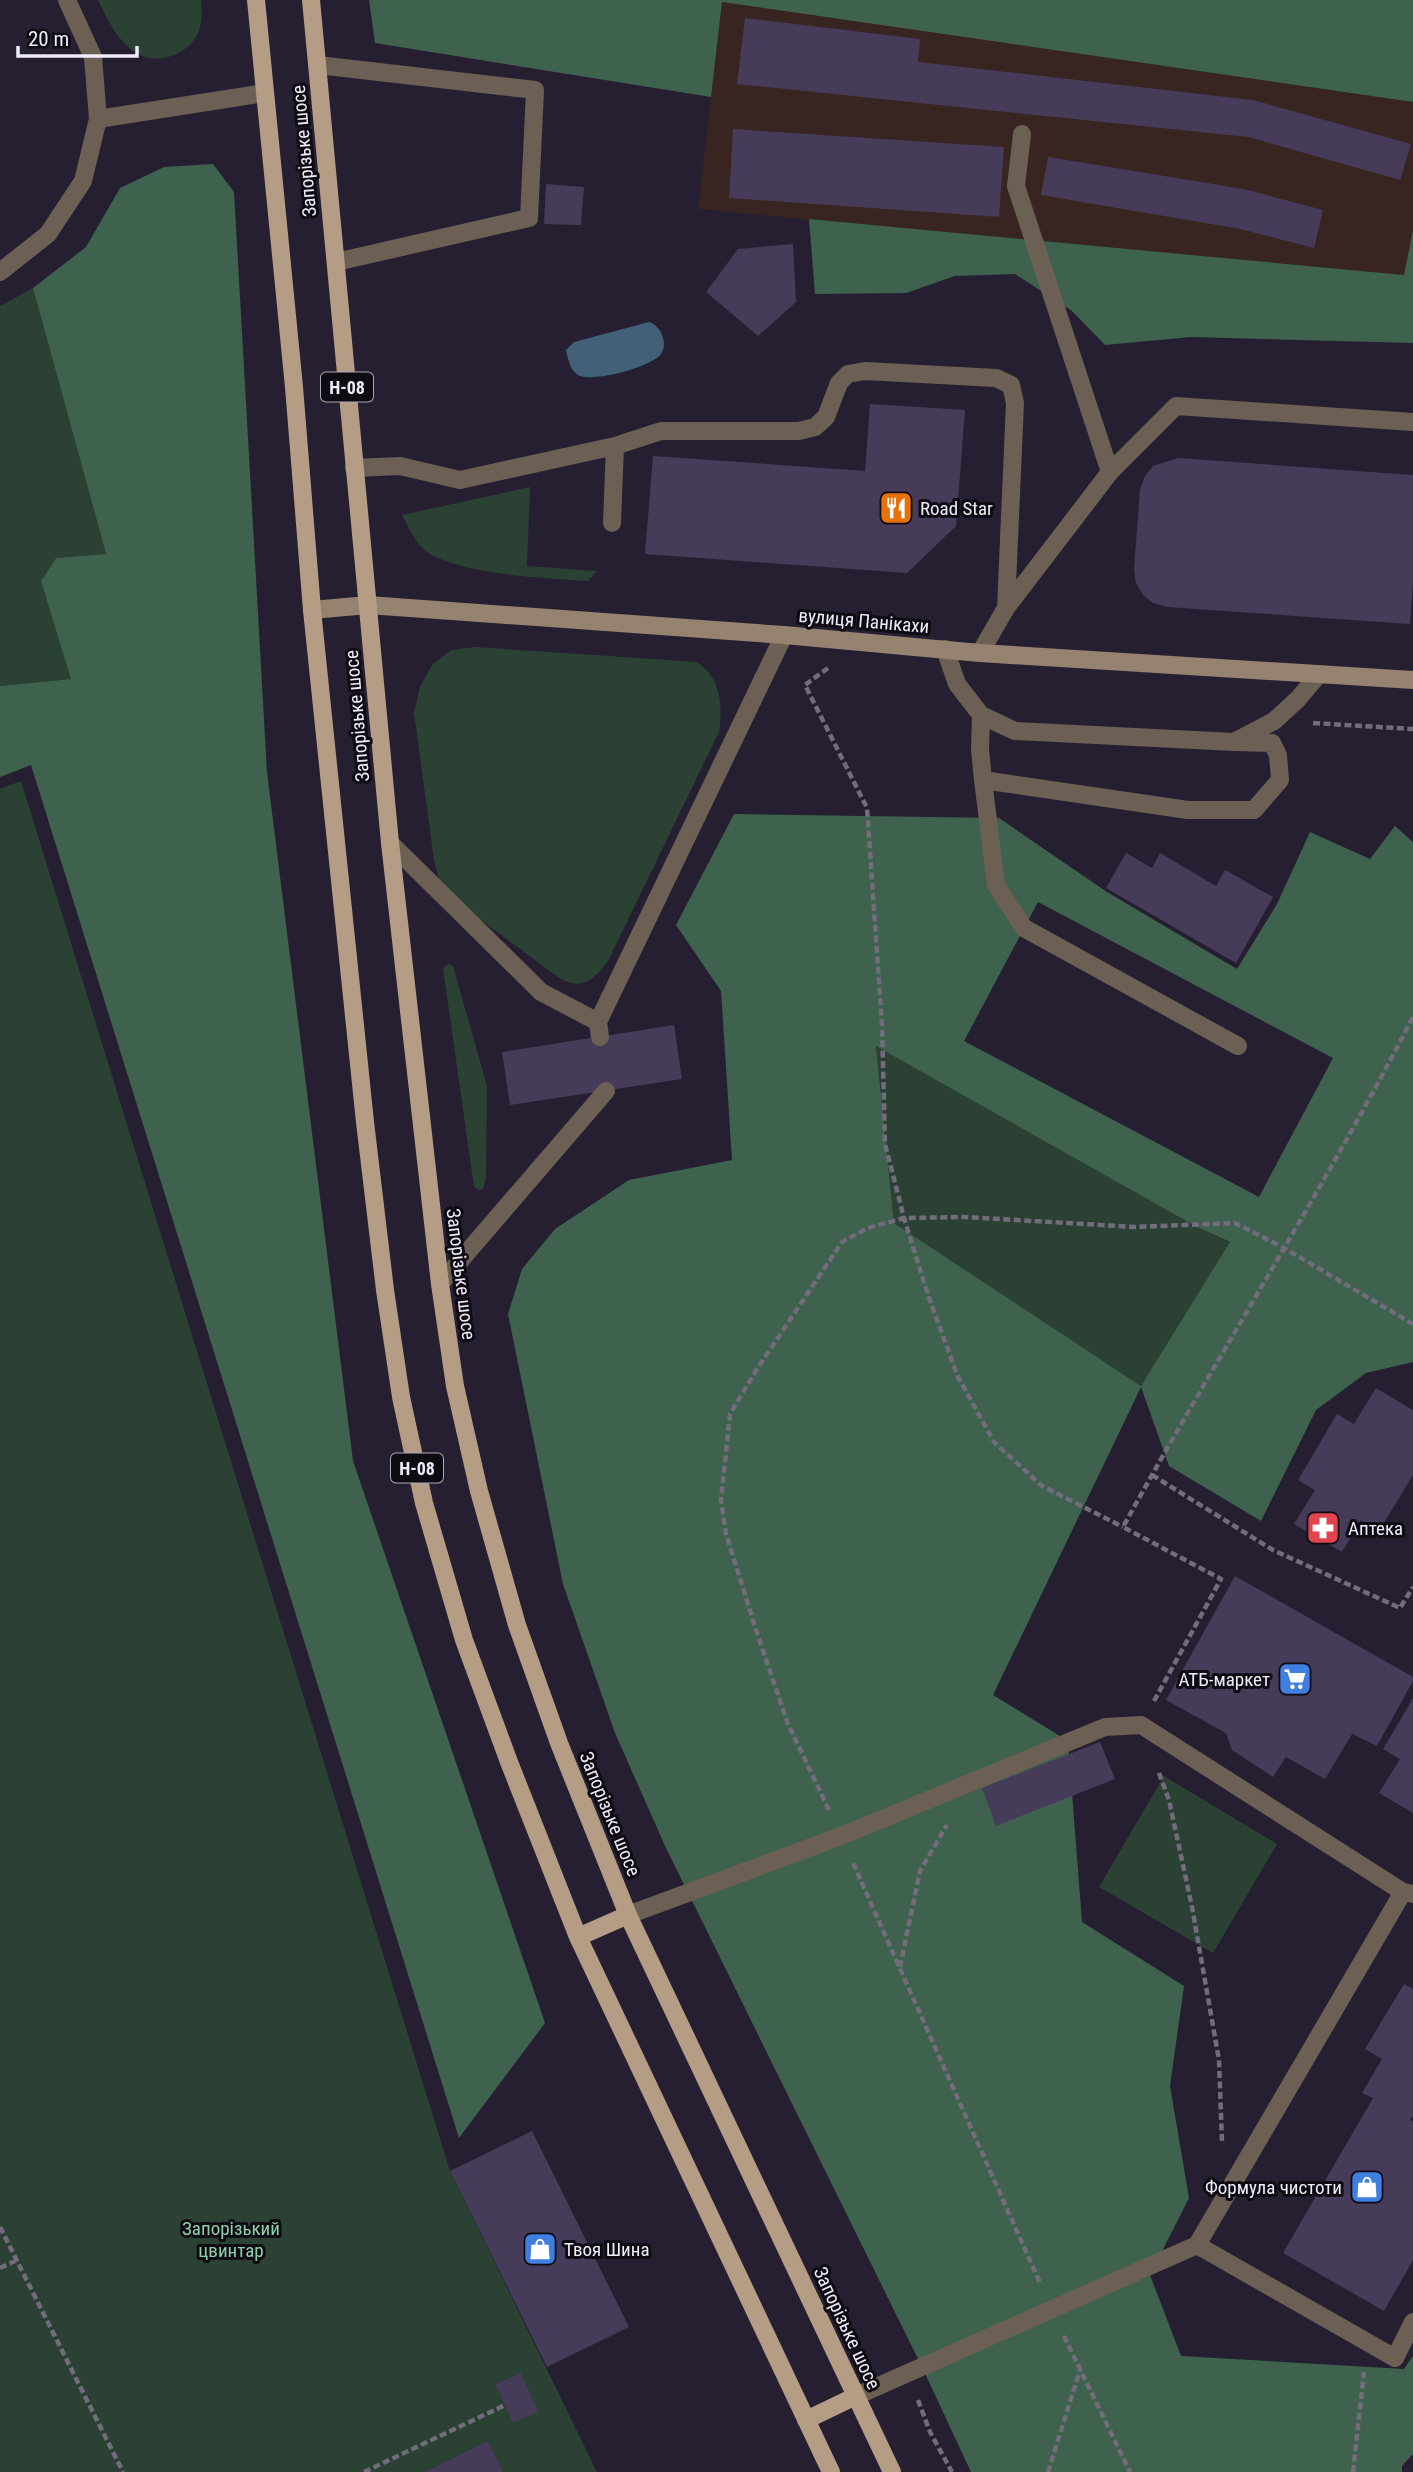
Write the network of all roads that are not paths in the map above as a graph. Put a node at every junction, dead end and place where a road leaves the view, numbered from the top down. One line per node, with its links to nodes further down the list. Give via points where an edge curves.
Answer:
1 (67, 0): 6 (lane, via 93,57)
2 (256, 0): 5 (main road, Запорізьке шосе / Н-08)
3 (311, 0): 4 (main road, Запорізьке шосе / Н-08)
4 (318, 65): 8 (main road, Запорізьке шосе / Н-08); 8 (lane, via 535,90 530,218)
5 (265, 93): 6 (lane); 17 (main road, Запорізьке шосе / Н-08)
6 (98, 119): 9 (lane, via 83,181 48,234)
7 (1022, 134): 13 (lane, via 1016,186)
8 (336, 262): 12 (main road, Запорізьке шосе / Н-08)
9 (0, 272)
10 (1413, 422): 13 (lane, via 1176,406)
11 (615, 446): 12 (lane, via 460,480 400,466); 14 (lane); 16 (lane, via 661,431 799,431 815,427 848,374 996,378 1011,385 1015,403)
12 (354, 468): 15 (main road, Запорізьке шосе / Н-08)
13 (1110, 472): 16 (lane)
14 (612, 523)
15 (368, 606): 17 (street, вулиця Панікахи); 18 (street, вулиця Панікахи); 26 (main road, Запорізьке шосе / Н-08)
16 (1006, 608): 20 (lane)
17 (312, 610): 32 (main road, Запорізьке шосе / Н-08, via 365,1122 401,1397 424,1503 464,1640)
18 (784, 635): 19 (street, вулиця Панікахи); 26 (lane, via 599,1029 541,992)
19 (945, 649): 20 (street, вулиця Панікахи); 23 (lane, via 957,684)
20 (981, 653): 21 (street, вулиця Панікахи)
21 (1318, 674): 22 (street, вулиця Панікахи); 24 (lane, via 1274,721)
22 (1413, 680)
23 (981, 715): 24 (lane, via 1015,731); 25 (lane)
24 (1234, 742): 25 (lane, via 1272,743 1279,755 1280,780 1254,810 1188,810)
25 (983, 780): 27 (lane, via 996,885 1024,928)
26 (390, 843): 29 (main road, Запорізьке шосе / Н-08)
27 (1238, 1046)
28 (606, 1091): 29 (lane)
29 (440, 1284): 31 (main road, Запорізьке шосе / Н-08, via 455,1386 478,1491 514,1613 559,1743)
30 (1408, 1893): 31 (lane, via 1141,1725 1105,1727 841,1836); 33 (lane)
31 (628, 1915): 32 (main road); 35 (main road, Запорізьке шосе / Н-08)
32 (578, 1937): 36 (main road, Запорізьке шосе / Н-08)
33 (1197, 2245): 34 (lane, via 1395,2358); 35 (lane)
34 (1413, 2322)
35 (856, 2396): 36 (main road); 38 (main road, Запорізьке шосе / Н-08)
36 (806, 2420): 37 (main road, Запорізьке шосе / Н-08)
37 (831, 2472)
38 (892, 2472)

